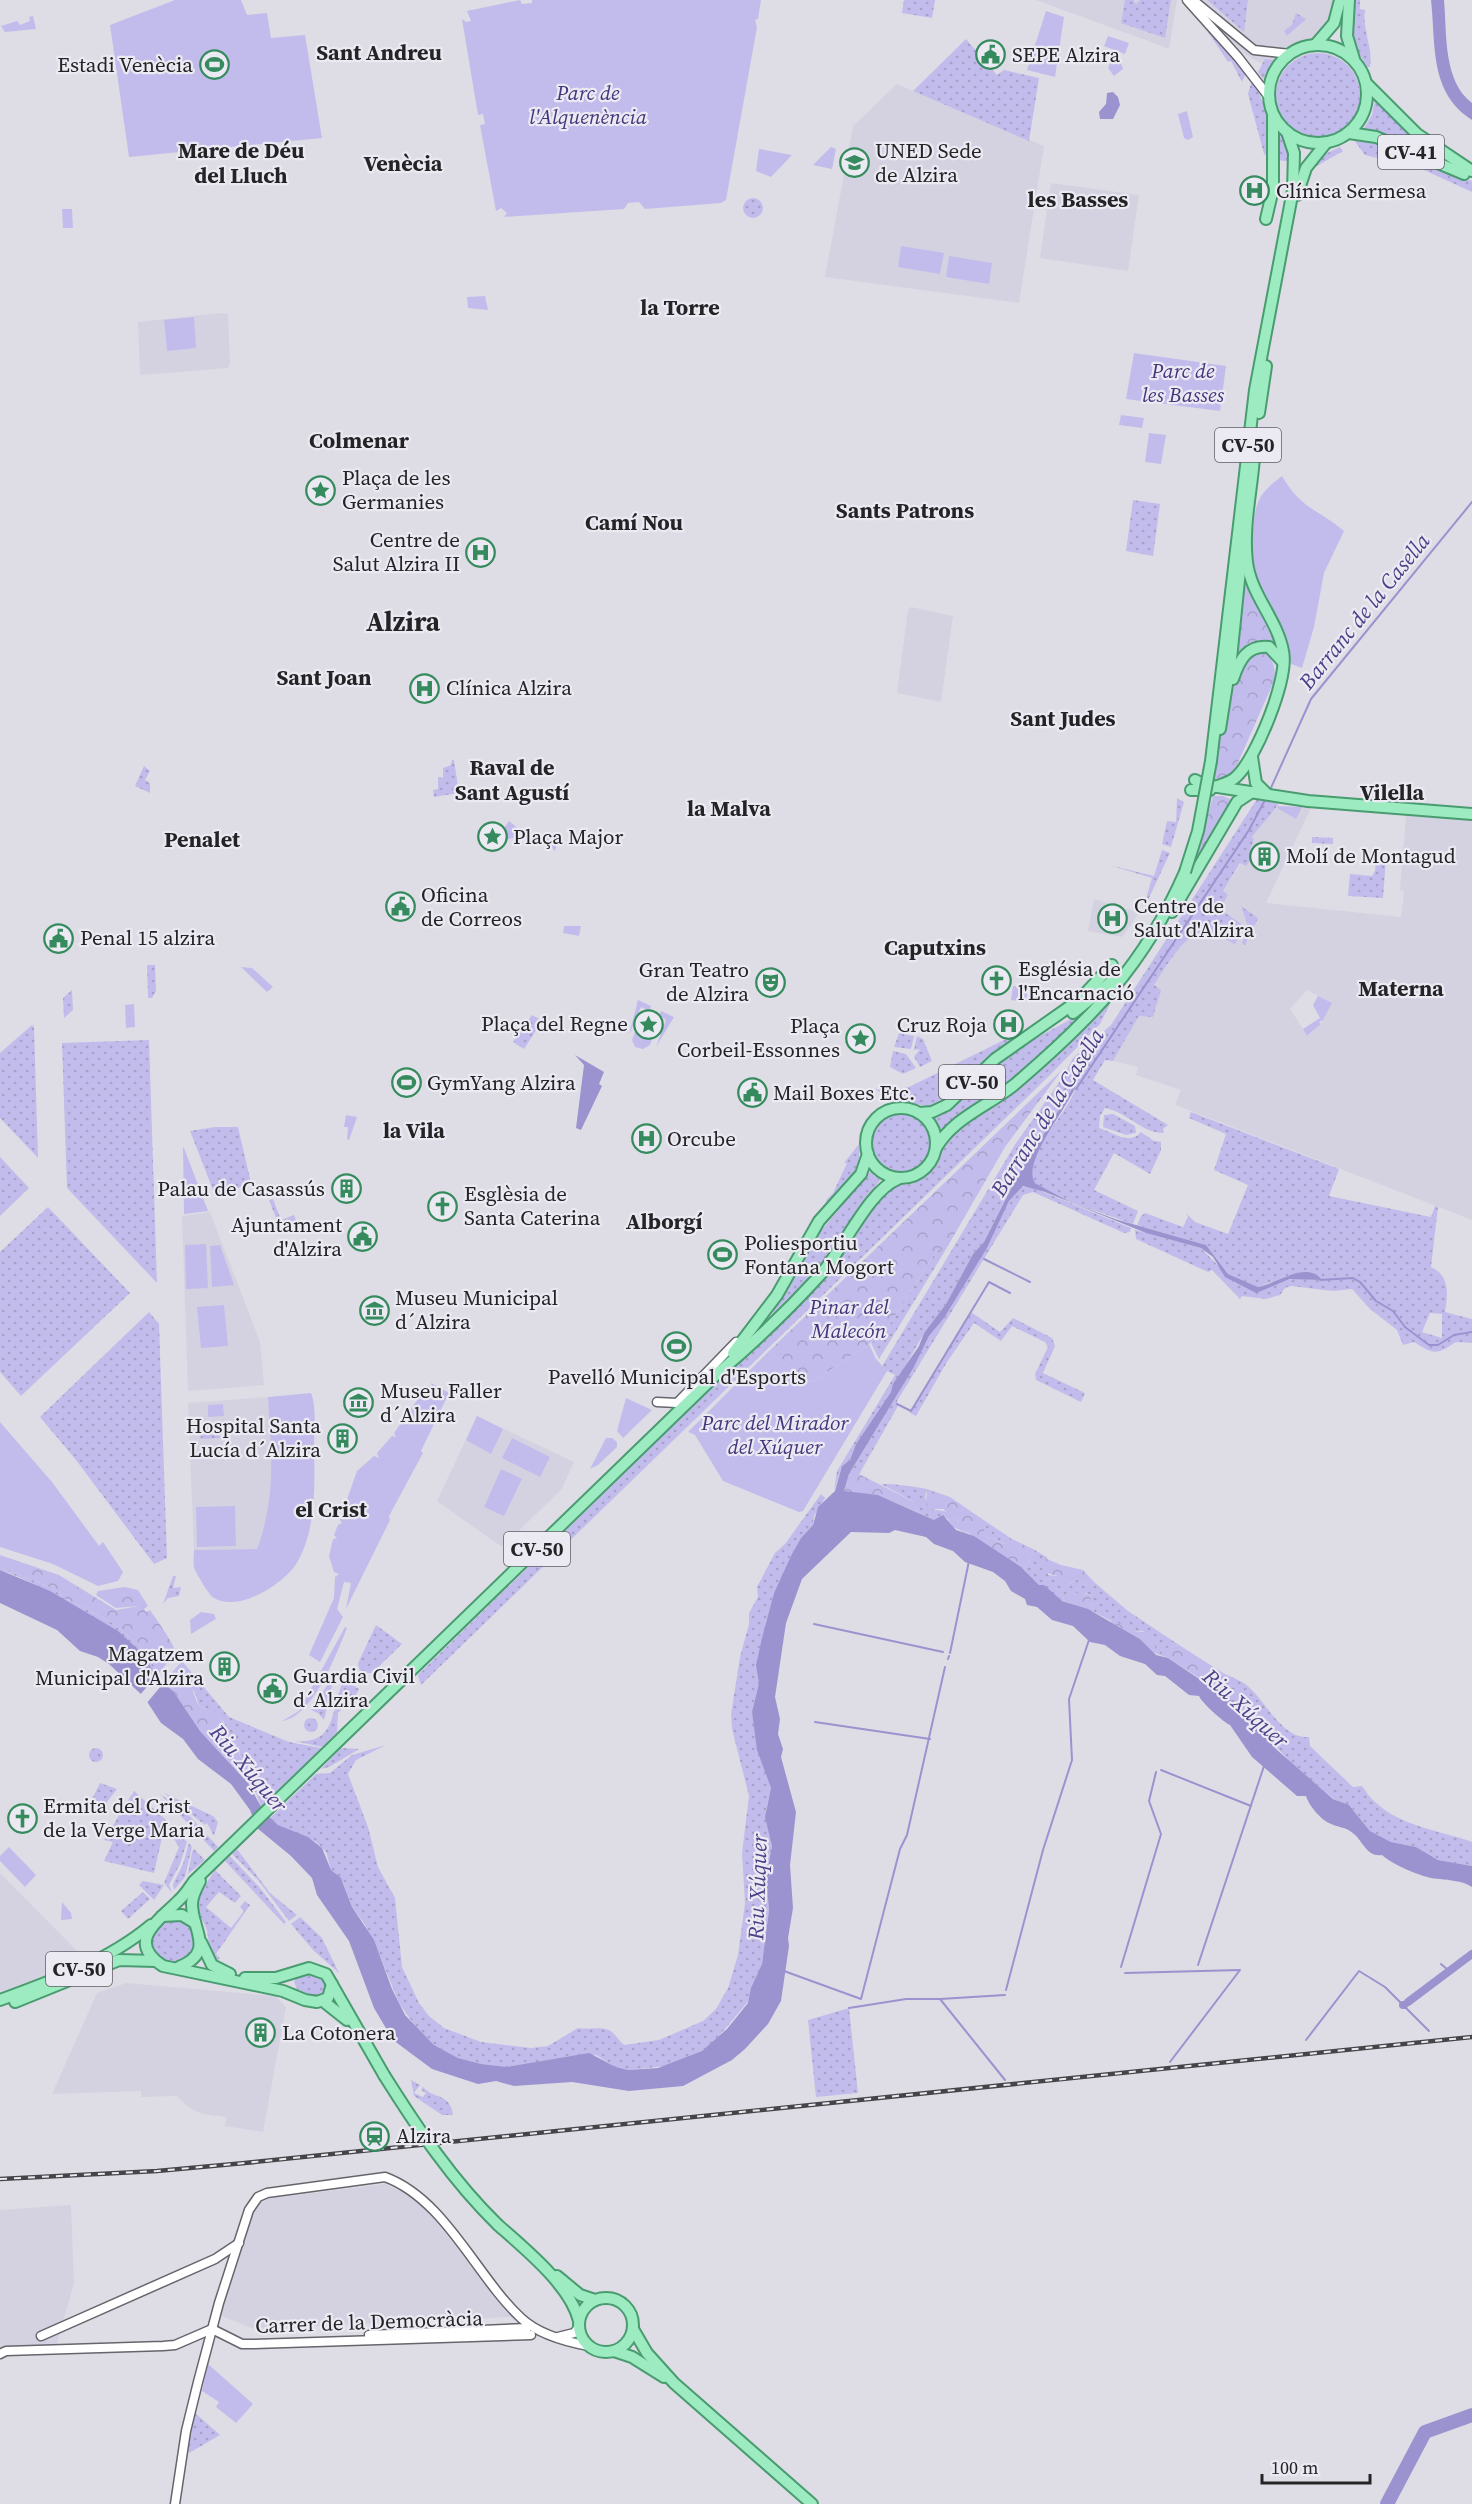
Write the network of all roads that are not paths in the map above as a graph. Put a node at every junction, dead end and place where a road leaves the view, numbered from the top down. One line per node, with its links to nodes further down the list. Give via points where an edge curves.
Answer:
1 (1187, 0): 9 (street)
2 (1193, 0): 6 (street, via 1254,50)
3 (1340, 0): 5 (main road, via 1334,23)
4 (1349, 0): 7 (main road, via 1347,36)
5 (1316, 44): 6 (main road); 7 (main road, via 1337,48)
6 (1290, 54): 9 (main road, CV-50, via 1275,71)
7 (1354, 60): 8 (main road)
8 (1367, 84): 12 (main road, via 1365,111); 14 (main road, CV-41, via 1417,134)
9 (1269, 97): 10 (main road, CV-50)
10 (1273, 114): 11 (main road, CV-50); 16 (main road, via 1273,189)
11 (1287, 132): 13 (main road, via 1305,142); 21 (main road, CV-50, via 1294,153 1294,181 1255,390)
12 (1349, 133): 13 (main road, CV-50); 15 (main road, CV-41, via 1376,137)
13 (1326, 143): 17 (main road, CV-50, via 1306,168 1298,192)
14 (1472, 171)
15 (1472, 177)
16 (1266, 219)
17 (1255, 438): 18 (main road, via 1247,563 1253,586 1283,649); 19 (main road, CV-50)
18 (1284, 667): 19 (main road, via 1279,655 1269,647 1248,651 1236,671); 20 (main road, via 1280,691)
19 (1224, 708): 21 (main road, CV-50)
20 (1256, 745): 22 (main road, via 1238,775); 24 (main road, via 1251,767)
21 (1211, 761): 26 (main road, CV-50, bridge, via 1198,831 1185,872)
22 (1215, 787): 23 (main road); 23 (main road, via 1193,785)
23 (1232, 790): 24 (main road)
24 (1260, 791): 25 (main road, via 1282,797); 27 (main road, via 1237,802 1193,880)
25 (1472, 814)
26 (1156, 929): 27 (main road, CV-50); 29 (main road, CV-50, via 1129,965 1095,998)
27 (1146, 949): 31 (main road, CV-50, via 1115,989 1076,1028 1009,1088 951,1128)
28 (1112, 965): 29 (main road, via 1079,1000)
29 (1021, 1040): 30 (main road, CV-50, via 946,1105)
30 (919, 1113): 31 (main road, CV-50, via 934,1131); 32 (main road, CV-50, via 897,1108 877,1117 866,1137)
31 (936, 1148): 33 (main road, CV-50, via 923,1171)
32 (868, 1154): 33 (main road, via 879,1171); 34 (main road, CV-50, via 861,1174)
33 (898, 1179): 35 (main road, CV-50, via 879,1191 820,1274)
34 (819, 1221): 35 (main road, CV-50, via 777,1295); 36 (street, via 741,1337 676,1403)
35 (718, 1373): 37 (main road, CV-50)
36 (657, 1402)
37 (207, 1870): 38 (main road, CV-50); 39 (main road, CV-50, via 193,1898)
38 (160, 1917): 39 (main road, via 182,1914); 40 (main road, CV-50)
39 (195, 1923): 41 (main road, CV-50)
40 (151, 1925): 42 (main road, via 147,1948); 45 (main road, CV-50, via 112,1952)
41 (201, 1942): 43 (main road, via 194,1958); 44 (main road, via 209,1961 224,1972 258,1979)
42 (156, 1961): 43 (main road, CV-50, via 163,1966); 51 (main road, CV-50, via 119,1960 56,1988)
43 (179, 1967): 48 (main road)
44 (291, 1975): 46 (main road, via 309,1968 326,1974); 48 (main road, via 288,1983)
45 (42, 1984): 47 (main road); 49 (main road, CV-50)
46 (332, 1984): 50 (main road); 52 (main road)
47 (0, 1993)
48 (292, 1994): 50 (main road)
49 (0, 2000)
50 (323, 2001): 52 (main road)
51 (0, 2006)
52 (354, 2027): 54 (main road, bridge, via 471,2199)
53 (239, 2242): 57 (street); 60 (street, via 198,2267); 61 (street, via 249,2210 258,2197 385,2177 404,2184 427,2204 522,2319)
54 (544, 2268): 55 (main road, via 580,2295); 56 (main road, via 577,2312)
55 (595, 2300): 56 (main road, via 586,2306); 58 (main road, via 605,2297 621,2301 632,2314)
56 (579, 2324): 61 (street, via 574,2333); 62 (main road)
57 (212, 2328): 59 (street, Carrer de la Democràcia, via 242,2340); 63 (street, via 169,2342); 65 (street, via 176,2345); 67 (street, via 186,2432)
58 (633, 2329): 64 (main road, via 627,2343); 66 (main road, via 647,2353)
59 (529, 2332)
60 (40, 2336)
61 (558, 2337): 62 (street)
62 (589, 2346): 64 (main road, via 598,2351)
63 (0, 2348)
64 (614, 2351): 66 (main road, via 632,2357)
65 (0, 2354)
66 (674, 2383): 68 (main road)
67 (175, 2504)
68 (812, 2504)

